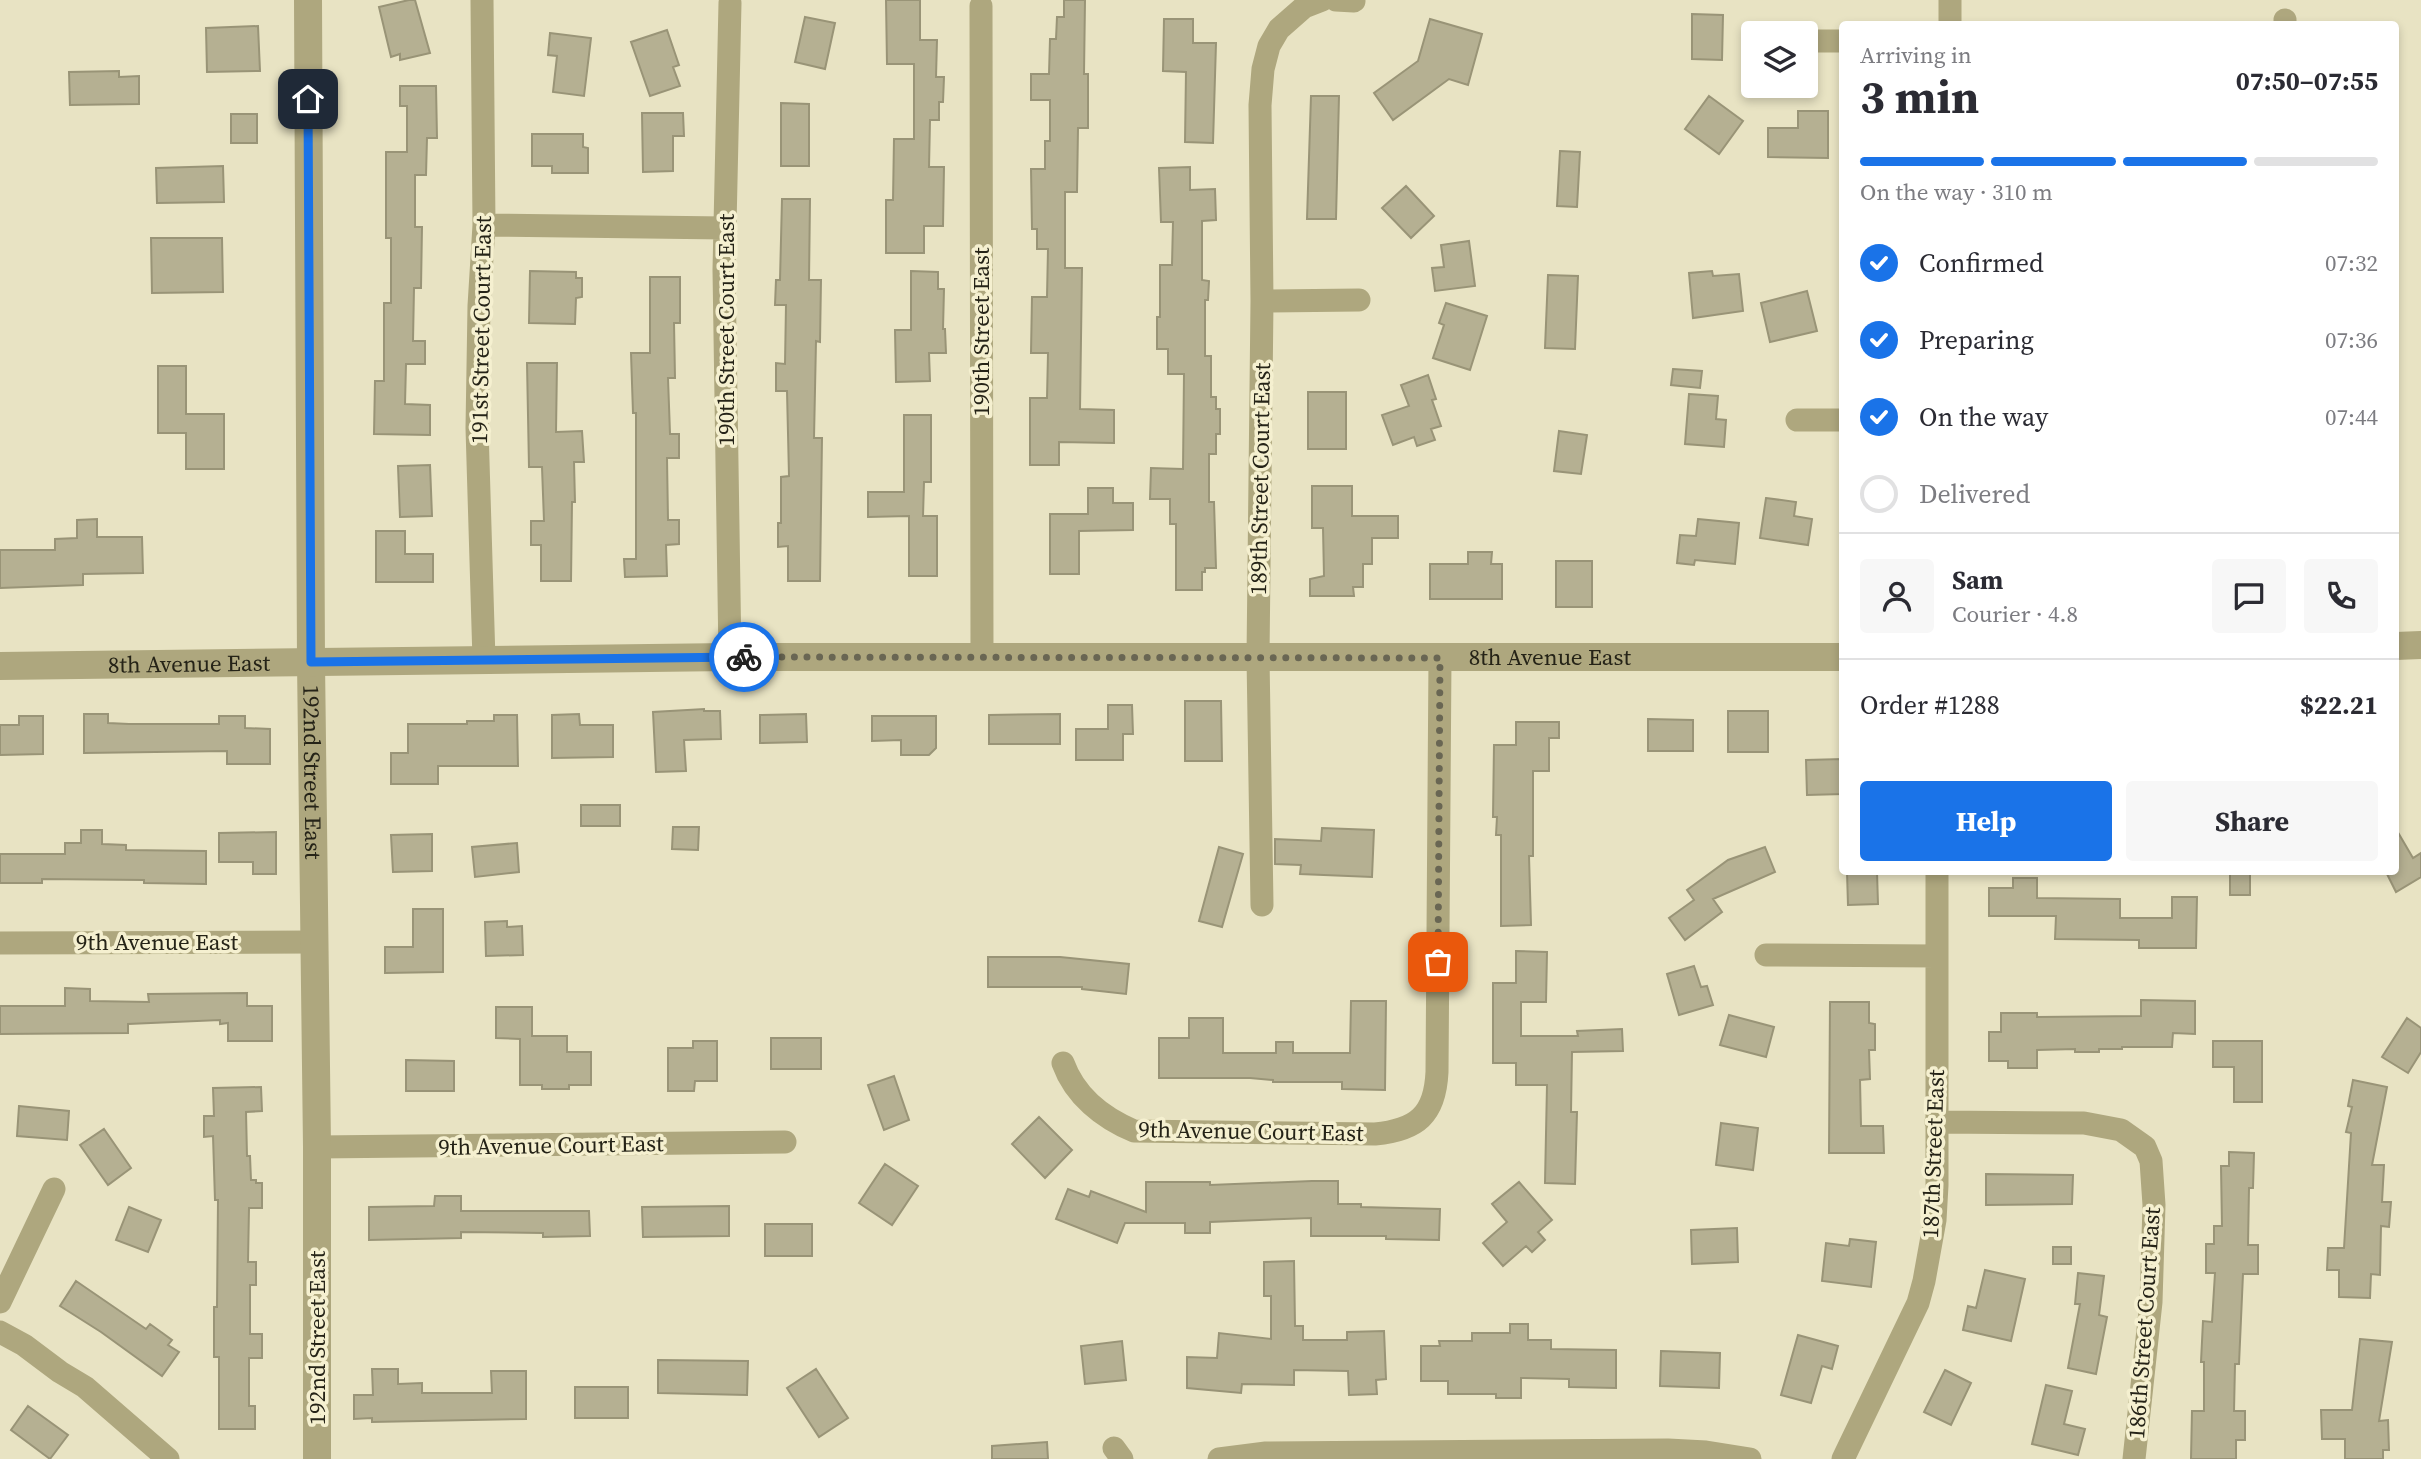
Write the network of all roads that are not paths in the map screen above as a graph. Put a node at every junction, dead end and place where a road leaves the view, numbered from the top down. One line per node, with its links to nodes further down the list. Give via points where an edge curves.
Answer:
1 (308, 0): 26 (street, 192nd Street East)
2 (482, 0): 12 (street, 191st Street Court East)
3 (1322, 0): 15 (street, 189th Street Court East, via 1304,7 1279,30 1263,69 1259,141)
4 (1336, 0): 6 (street)
5 (1950, 0): 9 (street)
6 (1354, 1)
7 (730, 3): 13 (street, 190th Street Court East)
8 (981, 6): 21 (street, 190th Street East)
9 (1950, 21)
10 (1818, 41): 11 (street)
11 (1839, 41)
12 (484, 225): 13 (street); 25 (street, 191st Street Court East, via 477,428)
13 (726, 229): 20 (street, 190th Street Court East)
14 (1359, 300): 15 (street)
15 (1262, 301): 22 (street, 189th Street Court East)
16 (1797, 420): 17 (street)
17 (1839, 420)
18 (2421, 645): 19 (street)
19 (2399, 646)
20 (730, 657): 21 (street, 8th Avenue East); 25 (street, 8th Avenue East)
21 (982, 657): 22 (street, 8th Avenue East)
22 (1258, 657): 24 (street, 8th Avenue East); 29 (street)
23 (1839, 657): 24 (street, 8th Avenue East)
24 (1440, 658): 34 (street, 9th Avenue Court East, via 1437,1072 1436,1093 1423,1116 1399,1132 1375,1134 1135,1131 1099,1113 1069,1078)
25 (484, 660): 26 (street, 8th Avenue East)
26 (311, 662): 27 (street, 8th Avenue East); 30 (street, 192nd Street East)
27 (0, 666)
28 (1937, 875): 33 (street, 187th Street East)
29 (1262, 905)
30 (314, 942): 31 (street, 9th Avenue East); 37 (street, 192nd Street East)
31 (0, 943)
32 (1766, 955): 33 (street)
33 (1937, 956): 35 (street, 187th Street East)
34 (1063, 1063)
35 (1936, 1122): 46 (street, 187th Street East, via 1935,1220 1924,1281 1910,1321); 47 (street, 186th Street Court East, via 2084,1123 2121,1130 2145,1147 2151,1161 2154,1206 2151,1301)
36 (785, 1142): 37 (street, 9th Avenue Court East)
37 (317, 1147): 43 (street, 192nd Street East)
38 (54, 1189): 39 (street)
39 (0, 1302)
40 (0, 1332): 42 (street, via 85,1387)
41 (1492, 1456): 44 (street, via 1266,1453); 45 (street, via 1668,1450)
42 (168, 1459)
43 (317, 1459)
44 (1219, 1459)
45 (1750, 1459)
46 (1843, 1459)
47 (2134, 1459)

